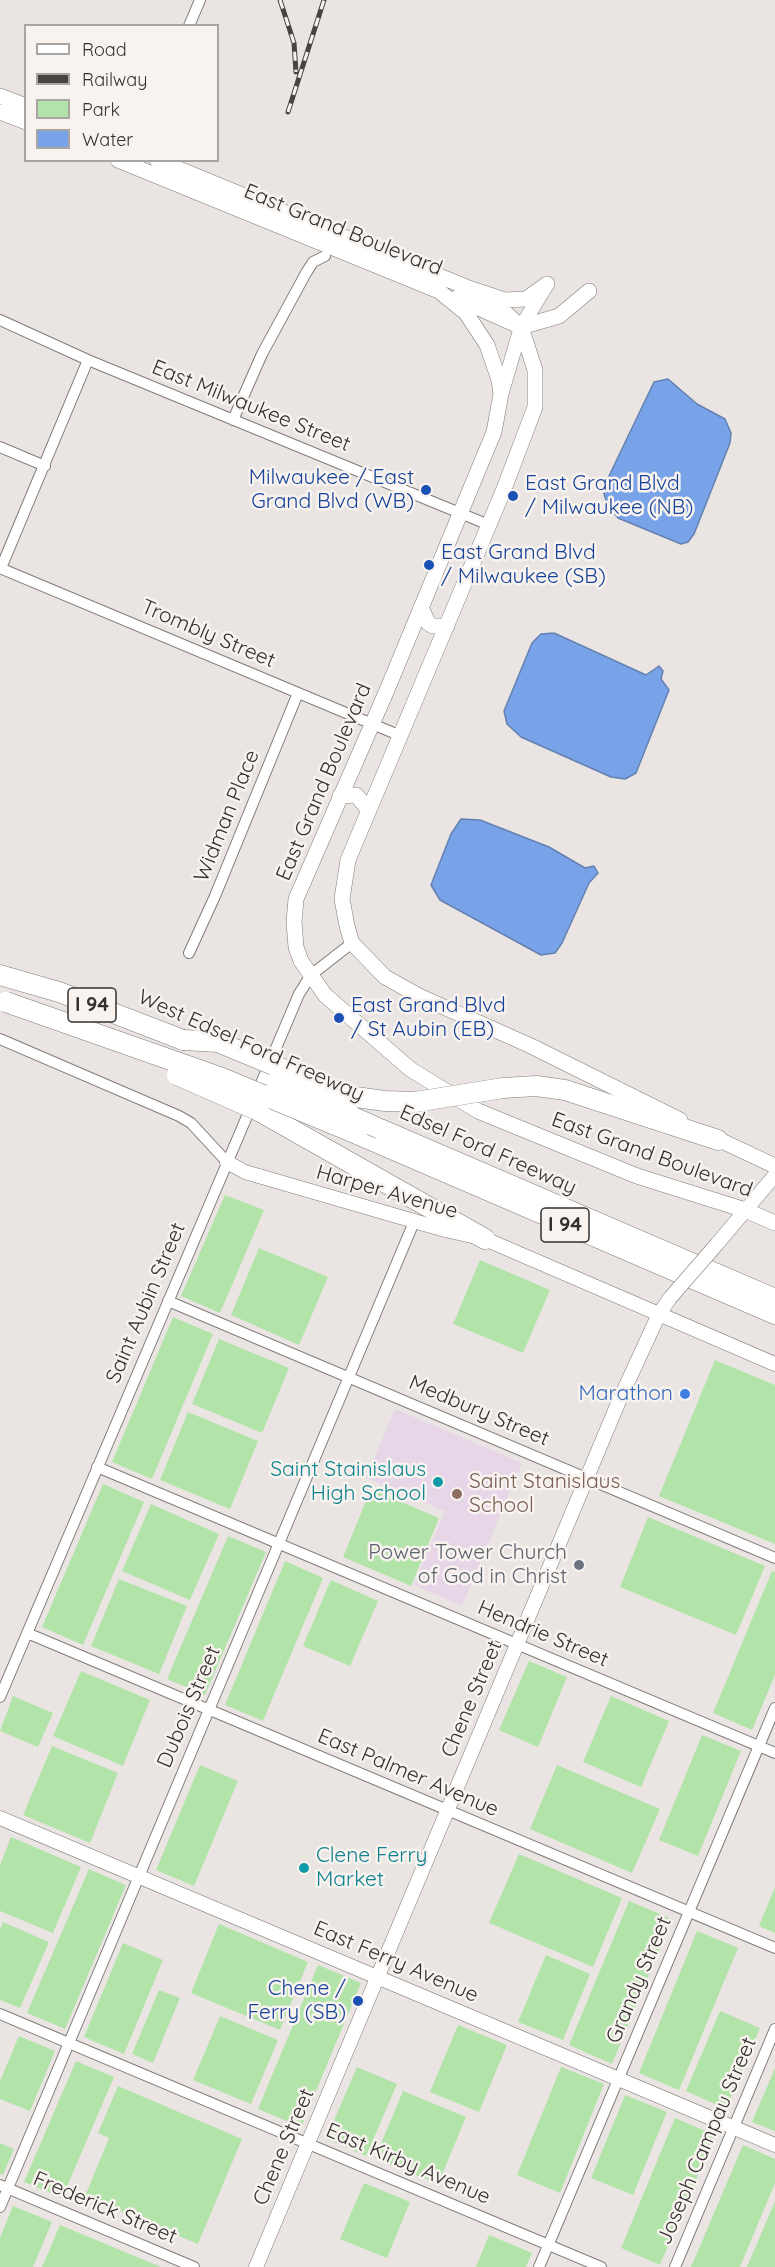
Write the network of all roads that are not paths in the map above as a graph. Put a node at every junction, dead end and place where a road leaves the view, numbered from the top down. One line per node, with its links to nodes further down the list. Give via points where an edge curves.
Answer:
1 (200, 0): 2 (street)
2 (190, 24)
3 (0, 96): 4 (main road)
4 (24, 105)
5 (0, 112): 6 (main road)
6 (24, 121)
7 (125, 162): 9 (main road, East Grand Boulevard)
8 (159, 162): 9 (main road, East Grand Boulevard)
9 (172, 175): 12 (main road, East Grand Boulevard, via 388,254); 13 (main road, East Grand Boulevard, via 378,268)
10 (325, 256): 19 (street, via 313,262 306,273 262,354)
11 (547, 284): 12 (main road, via 534,295 516,300); 16 (street)
12 (466, 287): 16 (main road, via 497,305)
13 (439, 291): 16 (main road); 18 (main road, East Grand Boulevard, via 466,313 487,345)
14 (589, 291): 16 (main road, via 559,316)
15 (0, 320): 17 (street, East Milwaukee Street)
16 (521, 327): 18 (street); 23 (main road, via 533,359 535,407)
17 (88, 360): 19 (street, East Milwaukee Street); 21 (street)
18 (501, 394): 22 (main road, East Grand Boulevard, via 497,422)
19 (233, 420): 22 (street, East Milwaukee Street)
20 (0, 447): 21 (street)
21 (45, 466): 24 (street)
22 (460, 513): 23 (street, East Milwaukee Street); 25 (main road, East Grand Boulevard)
23 (489, 525): 26 (main road)
24 (0, 568): 27 (street, Trombly Street)
25 (421, 607): 26 (main road, via 428,623); 28 (main road, East Grand Boulevard)
26 (447, 626): 29 (main road)
27 (298, 693): 28 (street, Trombly Street); 33 (street, Widman Place)
28 (372, 724): 29 (street, Trombly Street); 30 (main road, East Grand Boulevard)
29 (400, 736): 31 (main road)
30 (340, 796): 31 (main road, via 356,795); 35 (main road, East Grand Boulevard, via 296,899 296,946)
31 (369, 810): 32 (main road, via 343,882)
32 (352, 943): 35 (street, Saint Aubin Street); 40 (main road, East Grand Boulevard, via 385,977 419,996 531,1046)
33 (189, 954)
34 (0, 975): 38 (highway, West Edsel Ford Freeway / I 94, via 59,992)
35 (311, 975): 41 (street, Saint Aubin Street, via 298,994); 44 (main road, East Grand Boulevard, via 325,995 410,1069 478,1111 637,1176)
36 (3, 1001): 47 (highway, bridge, via 259,1111); 51 (highway, Edsel Ford Freeway / I 94, bridge, via 222,1078)
37 (0, 1039): 41 (street, Harper Avenue, via 179,1116)
38 (183, 1040): 39 (highway, West Edsel Ford Freeway / I 94, bridge); 40 (highway, bridge, via 218,1042 348,1096 415,1102 536,1086 565,1090)
39 (380, 1129): 48 (highway, Edsel Ford Freeway / I 94)
40 (718, 1140): 42 (main road, East Grand Boulevard)
41 (227, 1162): 45 (street, Harper Avenue, via 245,1173); 49 (street, Saint Aubin Street)
42 (775, 1166)
43 (775, 1176): 44 (street, Chene Street)
44 (745, 1210): 46 (main road, East Grand Boulevard); 50 (street, Chene Street, bridge)
45 (414, 1222): 47 (street, Harper Avenue); 53 (street, Dubois Street)
46 (775, 1222)
47 (485, 1239): 50 (street, Harper Avenue)
48 (775, 1299)
49 (168, 1301): 53 (street, Medbury Street); 54 (street, Saint Aubin Street)
50 (659, 1314): 52 (street, Harper Avenue); 55 (street, Chene Street)
51 (775, 1314)
52 (775, 1364)
53 (349, 1378): 55 (street, Medbury Street); 56 (street, Dubois Street)
54 (97, 1467): 56 (street, Hendrie Street); 58 (street, Saint Aubin Street)
55 (588, 1478): 57 (street, Medbury Street); 59 (street, Chene Street)
56 (279, 1544): 59 (street, Hendrie Street); 62 (street, Dubois Street)
57 (775, 1558)
58 (27, 1633): 60 (street, Saint Aubin Street); 62 (street, East Palmer Avenue)
59 (518, 1644): 63 (street, Hendrie Street); 65 (street, Chene Street)
60 (0, 1697)
61 (775, 1708): 63 (street, Grandy Street)
62 (210, 1710): 65 (street, East Palmer Avenue); 67 (street, Dubois Street)
63 (759, 1746): 64 (street, Hendrie Street); 68 (street, Grandy Street)
64 (775, 1752)
65 (448, 1810): 68 (street, East Palmer Avenue); 70 (street, Chene Street)
66 (0, 1818): 67 (street, East Ferry Avenue)
67 (140, 1876): 70 (street, East Ferry Avenue); 73 (street, Dubois Street)
68 (689, 1912): 69 (street, East Palmer Avenue); 74 (street, Grandy Street)
69 (775, 1948)
70 (378, 1977): 74 (street, East Ferry Avenue); 76 (street, Chene Street)
71 (0, 2014): 73 (street, East Kirby Avenue)
72 (775, 2029): 75 (street, Joseph Campau Street)
73 (69, 2043): 76 (street, East Kirby Avenue); 78 (street, Dubois Street)
74 (619, 2078): 75 (street, East Ferry Avenue); 80 (street, Grandy Street)
75 (734, 2127): 77 (street, East Ferry Avenue); 85 (street, Joseph Campau Street)
76 (308, 2143): 80 (street, East Kirby Avenue); 82 (street, Chene Street)
77 (775, 2145)
78 (4, 2187): 79 (street, Dubois Street); 81 (street, Frederick Street)
79 (0, 2207)
80 (549, 2245): 83 (street, Grandy Street); 84 (street, East Kirby Avenue)
81 (194, 2267)
82 (256, 2267)
83 (539, 2267)
84 (601, 2267)
85 (675, 2267)

